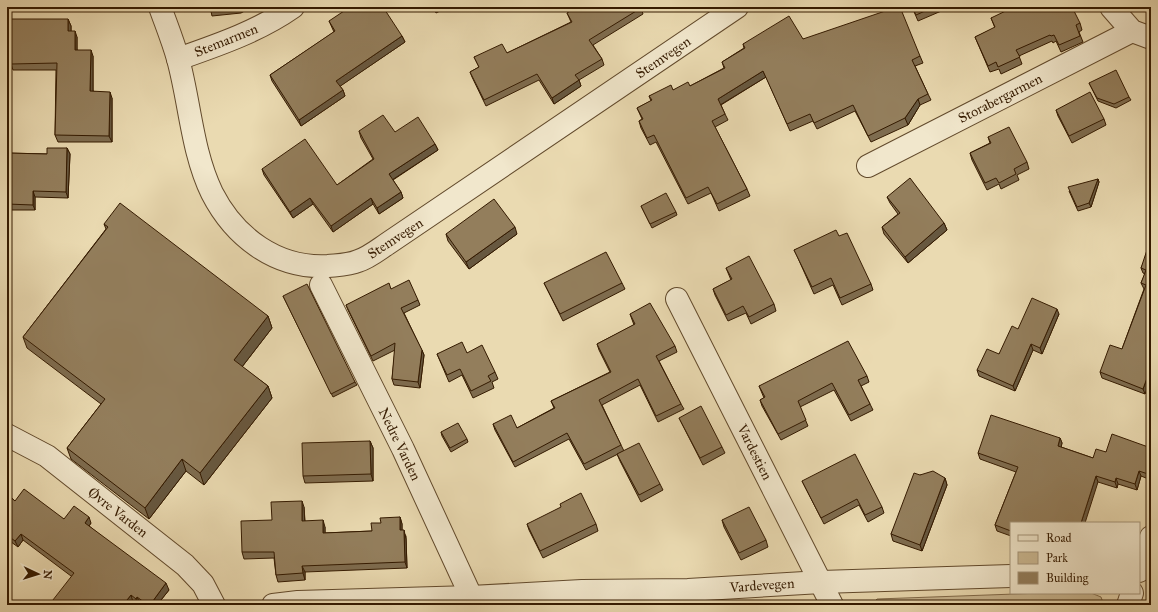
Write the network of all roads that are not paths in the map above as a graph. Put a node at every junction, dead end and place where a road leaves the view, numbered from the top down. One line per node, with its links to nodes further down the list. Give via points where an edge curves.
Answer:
1 (160, 7): 6 (street, Stemvegen)
2 (293, 7): 6 (street, Stemarmen, via 222,44)
3 (737, 7): 6 (street, Stemvegen, via 387,244 358,261 337,265 305,266 269,255 229,222 204,173)
4 (1111, 7): 5 (street)
5 (1141, 35): 7 (street, Storabergarmen)
6 (178, 58)
7 (868, 166)
8 (321, 285): 18 (street, Nedre Varden, via 440,526)
9 (677, 299): 16 (street, Vardestien)
10 (7, 435): 19 (street, Øvre Varden, via 47,456 185,565 203,584)
11 (1151, 537): 12 (street)
12 (1140, 569)
13 (1140, 572): 14 (street)
14 (1151, 573)
15 (1010, 576): 16 (street, Vardevegen)
16 (821, 582): 18 (street, Vardevegen, via 688,590 582,591); 21 (street, Vardestien)
17 (1132, 594): 22 (street)
18 (473, 601): 20 (street, Vardevegen, via 298,602)
19 (214, 605)
20 (273, 605)
21 (832, 605)
22 (1128, 605)

